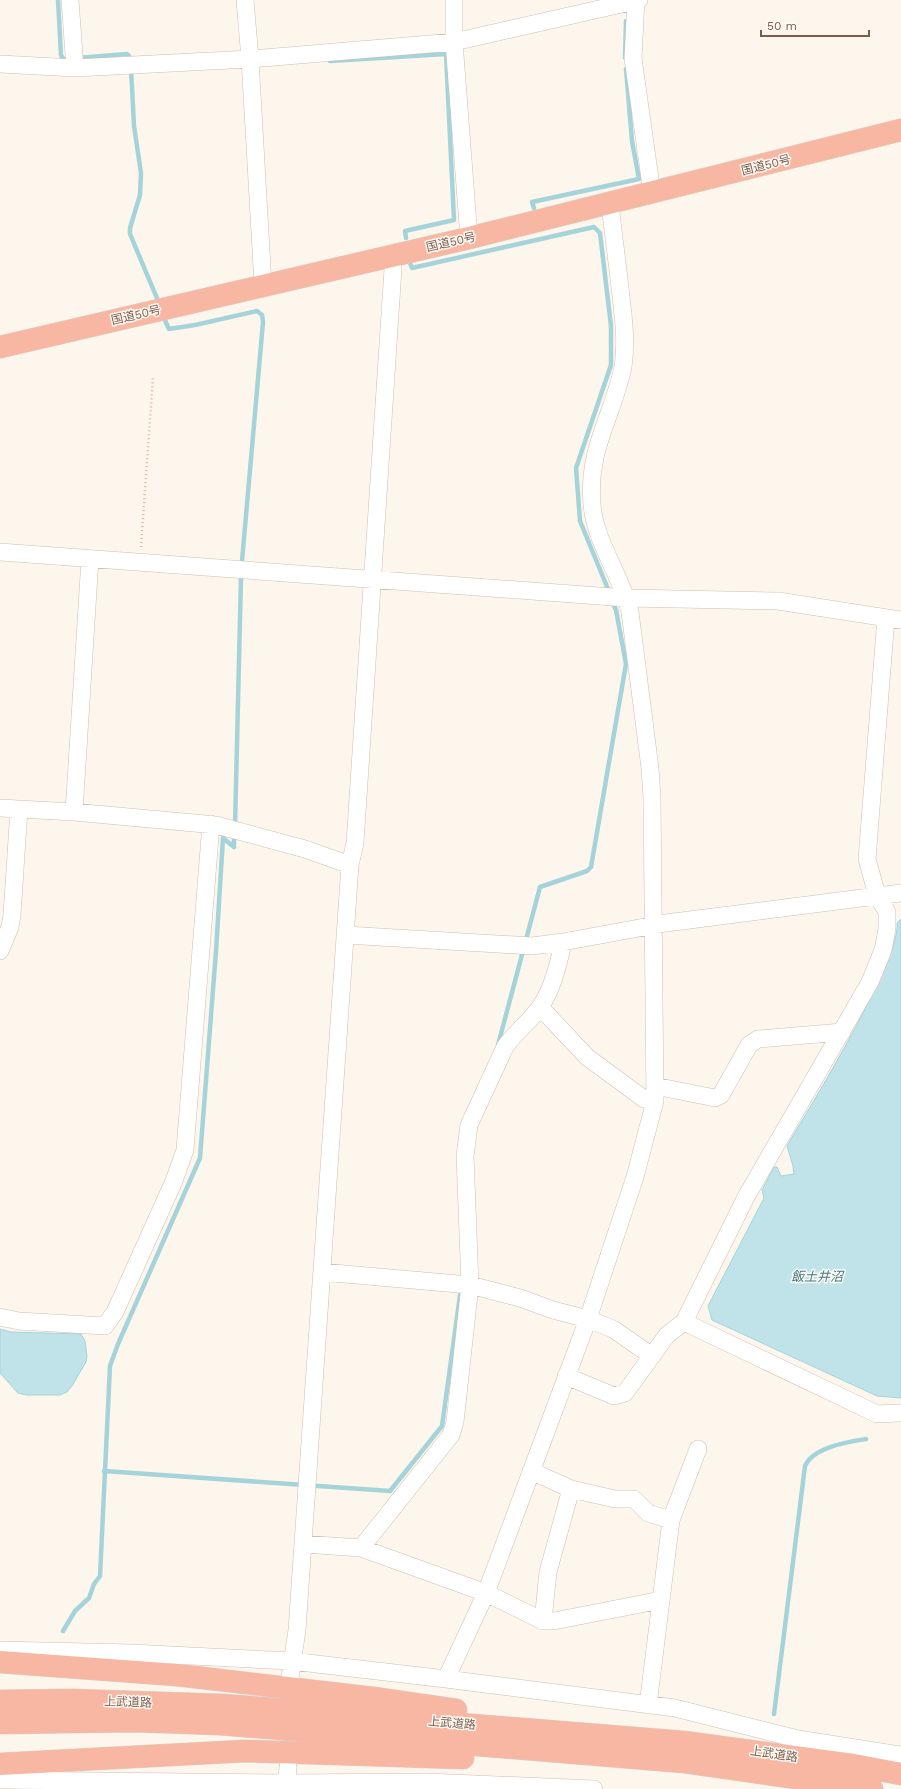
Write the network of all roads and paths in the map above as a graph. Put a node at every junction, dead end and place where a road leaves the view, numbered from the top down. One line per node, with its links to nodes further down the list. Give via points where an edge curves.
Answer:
1 (70, 0): 8 (street)
2 (245, 0): 6 (street)
3 (454, 0): 5 (street)
4 (637, 0): 5 (street); 10 (street, via 633,58)
5 (454, 42): 6 (street); 12 (street)
6 (250, 59): 8 (street); 14 (street)
7 (0, 64): 8 (street)
8 (75, 68)
9 (901, 130): 10 (highway, 国道50号)
10 (652, 194): 11 (highway, 国道50号)
11 (610, 204): 12 (highway, 国道50号); 21 (street, via 622,306 624,355 619,380 592,465 591,489 596,530)
12 (469, 238): 13 (highway, 国道50号)
13 (392, 256): 14 (highway, 国道50号); 20 (street, via 394,269)
14 (263, 285): 15 (highway, 国道50号)
15 (0, 347)
16 (153, 377): 19 (path)
17 (0, 552): 18 (street)
18 (90, 559): 19 (street); 25 (street)
19 (140, 561): 20 (street)
20 (374, 580): 21 (street); 27 (street, via 355,843)
21 (626, 598): 22 (street, via 778,601); 30 (street, via 633,632 650,768 654,867)
22 (893, 619): 29 (street, via 867,859)
23 (0, 808): 24 (street)
24 (19, 809): 25 (street); 33 (street, via 12,915)
25 (74, 812): 26 (street)
26 (211, 824): 27 (street, via 305,849); 39 (street, via 185,1150 174,1181 115,1312 105,1326 19,1321)
27 (350, 865): 31 (street)
28 (901, 893): 29 (street)
29 (877, 895): 30 (street); 35 (street, via 887,912 883,950 870,982)
30 (653, 926): 32 (street); 36 (street)
31 (346, 935): 32 (street, via 515,946); 37 (street)
32 (563, 942): 34 (street, via 559,963)
33 (0, 951)
34 (540, 1007): 36 (street, via 587,1057 644,1099); 38 (street, via 505,1047 469,1125 465,1156)
35 (842, 1032): 36 (street, via 758,1039 749,1045 721,1095 715,1098); 41 (street, via 746,1197)
36 (655, 1093): 40 (street, via 635,1177)
37 (322, 1272): 38 (street); 49 (street)
38 (470, 1284): 40 (street); 50 (street, via 455,1422 451,1435)
39 (0, 1317)
40 (588, 1319): 42 (street, via 613,1329); 43 (street)
41 (684, 1322): 42 (street, via 667,1335); 44 (street, via 878,1414)
42 (652, 1356): 43 (street, via 625,1393 614,1396)
43 (566, 1376): 46 (street)
44 (901, 1413)
45 (698, 1449): 48 (street)
46 (530, 1471): 47 (street); 51 (street)
47 (570, 1489): 48 (street, via 615,1499 634,1499 648,1513); 53 (street, via 548,1572)
48 (672, 1520): 52 (street)
49 (303, 1544): 50 (street); 56 (street, via 297,1630)
50 (361, 1548): 51 (street)
51 (486, 1592): 53 (street); 57 (street)
52 (661, 1600): 53 (street); 59 (street)
53 (543, 1621)
54 (0, 1650): 56 (street, via 139,1654)
55 (0, 1662): 61 (highway, via 177,1675 349,1695)
56 (291, 1670): 57 (street)
57 (446, 1679): 59 (street)
58 (0, 1701): 61 (highway, 上武道路, via 71,1700 222,1705)
59 (648, 1705): 63 (street, via 675,1708 798,1740)
60 (0, 1723): 62 (highway, 上武道路, via 135,1721 220,1724)
61 (650, 1740): 65 (highway, 上武道路, via 683,1742)
62 (536, 1750): 64 (highway, via 463,1758 245,1751); 69 (highway, 上武道路, via 686,1762)
63 (901, 1755)
64 (0, 1764)
65 (901, 1774)
66 (0, 1780): 67 (street)
67 (287, 1780): 68 (street, via 428,1782)
68 (594, 1789)
69 (872, 1789)

